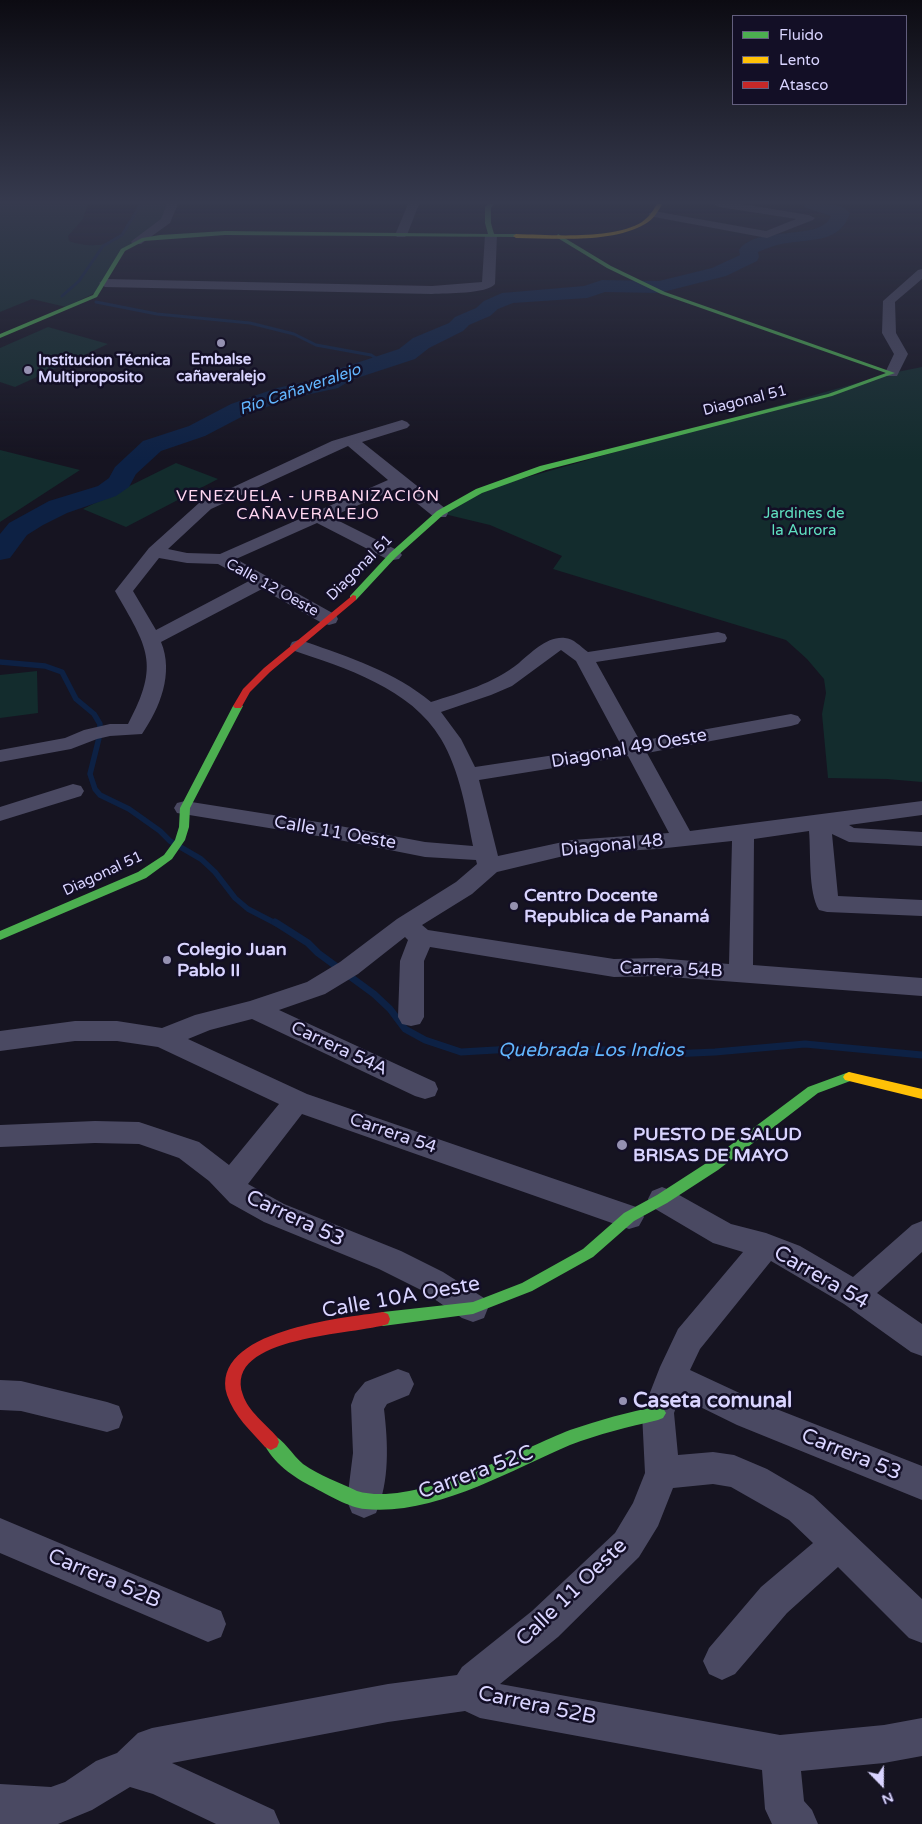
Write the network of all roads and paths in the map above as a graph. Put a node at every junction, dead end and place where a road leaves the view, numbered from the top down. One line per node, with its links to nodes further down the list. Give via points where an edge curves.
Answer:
1 (100, 289): 6 (street, via 95,296)
2 (391, 289): 3 (street)
3 (443, 289)
4 (651, 289): 7 (street)
5 (903, 289): 7 (street, via 889,301 889,333 901,354)
6 (0, 336)
7 (892, 373): 11 (street, Diagonal 51, via 830,395 542,468 479,491)
8 (402, 426): 9 (street)
9 (352, 440): 10 (street); 13 (street, via 205,506)
10 (399, 481): 11 (street); 12 (street)
11 (440, 514): 14 (street, Diagonal 51)
12 (317, 517): 14 (street); 15 (street)
13 (155, 552): 15 (street, Calle 12 Oeste, via 187,558); 19 (street, via 124,591)
14 (393, 555): 17 (street, Diagonal 51, via 361,592)
15 (222, 559): 16 (street, Calle 12 Oeste)
16 (261, 582): 17 (street, Calle 12 Oeste); 19 (street)
17 (329, 619): 20 (street, Diagonal 51)
18 (718, 638): 21 (street)
19 (152, 639): 25 (street, via 159,664 157,686 135,730 100,732 34,752)
20 (299, 646): 22 (street, via 368,672); 30 (street, Diagonal 51, via 246,691 202,770)
21 (584, 658): 22 (street, via 564,643 555,645 512,678); 24 (street)
22 (429, 709): 26 (street, via 451,739)
23 (791, 720): 24 (street, Diagonal 49 Oeste)
24 (634, 748): 26 (street, Diagonal 49 Oeste); 33 (street)
25 (0, 756)
26 (467, 775): 35 (street)
27 (73, 791): 29 (street)
28 (922, 808): 31 (street, Diagonal 48)
29 (0, 814)
30 (184, 818): 35 (street, Calle 11 Oeste, via 325,830); 38 (street, Diagonal 51, via 180,840 168,857 142,875)
31 (824, 822): 32 (street, Diagonal 48); 34 (street, via 849,835); 36 (street, via 824,885 828,904)
32 (743, 833): 33 (street, Diagonal 48); 39 (street)
33 (683, 838): 35 (street, Diagonal 48, via 572,847)
34 (922, 839)
35 (488, 859): 37 (street, Diagonal 48, via 464,888)
36 (922, 908)
37 (413, 931): 39 (street, Carrera 54B, via 614,968 657,967); 41 (street, Diagonal 48, via 316,988); 42 (street)
38 (0, 936)
39 (742, 973): 40 (street, Carrera 54B)
40 (922, 987)
41 (254, 1009): 43 (street, Diagonal 48, via 204,1022); 45 (street, Carrera 54A)
42 (411, 1017)
43 (163, 1038): 44 (street, via 117,1031 75,1031); 47 (street, Carrera 54)
44 (0, 1041)
45 (425, 1089)
46 (922, 1094): 50 (street, Calle 10A Oeste, via 849,1077 813,1090 713,1166)
47 (297, 1101): 49 (street); 51 (street, Carrera 54)
48 (0, 1136): 49 (street, Carrera 53, via 139,1133 189,1150 219,1173)
49 (230, 1186): 55 (street, Carrera 53, via 274,1213 390,1260 432,1281)
50 (662, 1199): 51 (street, Calle 10A Oeste); 53 (street, Carrera 54, via 723,1234)
51 (629, 1217): 55 (street, Calle 10A Oeste, via 588,1253 527,1287)
52 (922, 1234): 54 (street)
53 (766, 1246): 54 (street, Carrera 54, via 789,1255); 58 (street, Calle 11 Oeste, via 689,1339)
54 (855, 1294): 56 (street, Carrera 54)
55 (473, 1308): 57 (street, Calle 10A Oeste, via 374,1320 285,1337 250,1353)
56 (922, 1342)
57 (235, 1372): 65 (street, Carrera 52C, via 233,1387 237,1401 288,1462 314,1481)
58 (670, 1377): 61 (street, Calle 11 Oeste); 64 (street, Carrera 53, via 749,1414)
59 (398, 1384): 65 (street, via 376,1393 367,1405 372,1436)
60 (0, 1395): 62 (street, via 21,1396)
61 (658, 1413): 63 (street, Calle 11 Oeste); 65 (street, Carrera 52C, via 572,1436 433,1493 396,1500)
62 (107, 1417)
63 (662, 1473): 67 (street, via 713,1468 734,1471 801,1508); 71 (street, Calle 11 Oeste, via 646,1514 627,1545 545,1624 475,1680)
64 (922, 1483)
65 (364, 1501)
66 (0, 1535): 68 (street, Carrera 52B)
67 (839, 1542): 69 (street); 70 (street, via 774,1600)
68 (208, 1624)
69 (922, 1625)
70 (722, 1661)
71 (468, 1692): 73 (street, Carrera 52B, via 480,1699); 74 (street, Carrera 52B, via 152,1747)
72 (922, 1736): 73 (street, Carrera 52B, via 884,1744)
73 (780, 1754): 77 (street, via 785,1809)
74 (130, 1767): 75 (street, Carrera 52B, via 78,1796 51,1806); 76 (street)
75 (0, 1804)
76 (260, 1824)
77 (798, 1824)

